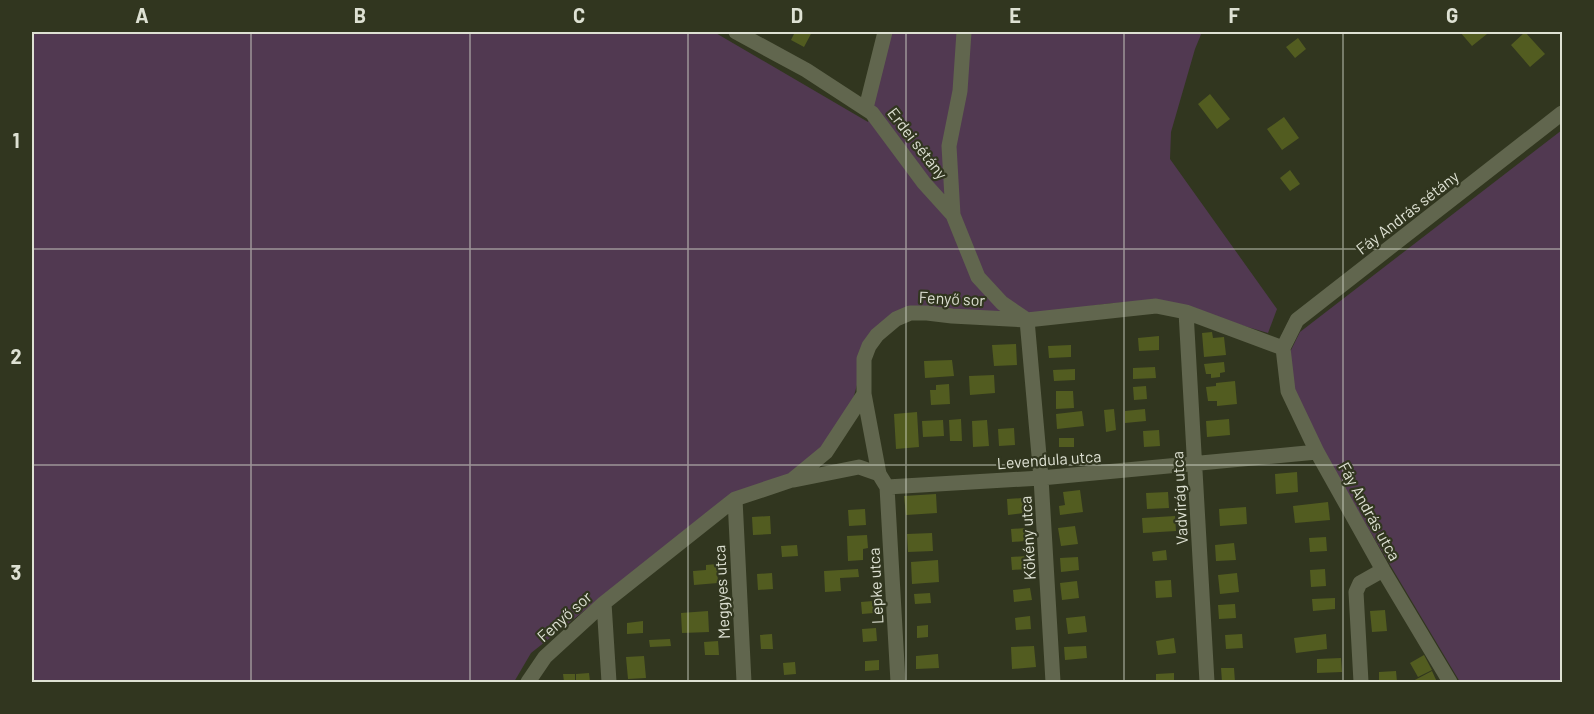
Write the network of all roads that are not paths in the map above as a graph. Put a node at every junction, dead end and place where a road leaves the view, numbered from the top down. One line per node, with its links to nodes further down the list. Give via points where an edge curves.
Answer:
1 (736, 32): 4 (street, Erdei sétány)
2 (885, 32): 4 (street)
3 (964, 32): 6 (street, via 960,91 949,146)
4 (866, 108): 6 (street, Erdei sétány)
5 (1563, 113): 9 (street, Fáy András sétány, via 1297,320)
6 (953, 215): 8 (street, Erdei sétány, via 978,277 1002,303)
7 (1186, 312): 8 (street, Fenyő sor, via 1156,306); 9 (street, Fenyő sor); 12 (street, Vadvirág utca)
8 (1027, 320): 10 (street, Fenyő sor, via 927,313 910,313 896,319 869,346 864,359); 13 (street, Kökény utca)
9 (1283, 348): 11 (street, Fáy András utca, via 1288,391)
10 (864, 394): 14 (street, Fenyő sor, via 826,452); 15 (street, Lepke utca)
11 (1317, 452): 12 (street, Levendula utca); 17 (street, Fáy András utca)
12 (1196, 465): 13 (street, Levendula utca); 24 (street, Vadvirág utca)
13 (1041, 478): 15 (street, Levendula utca); 23 (street, Kökény utca)
14 (792, 480): 15 (street, Levendula utca, via 860,467); 16 (street, Fenyő sor)
15 (883, 480): 22 (street, Lepke utca)
16 (735, 500): 18 (street, Fenyő sor); 21 (street, Meggyes utca)
17 (1383, 570): 25 (street, via 1360,583 1356,592); 26 (street, Fáy András utca)
18 (604, 603): 19 (street, Fenyő sor, via 545,657); 20 (street)
19 (528, 681)
20 (609, 682)
21 (744, 682)
22 (898, 682)
23 (1053, 682)
24 (1207, 682)
25 (1361, 682)
26 (1450, 682)

